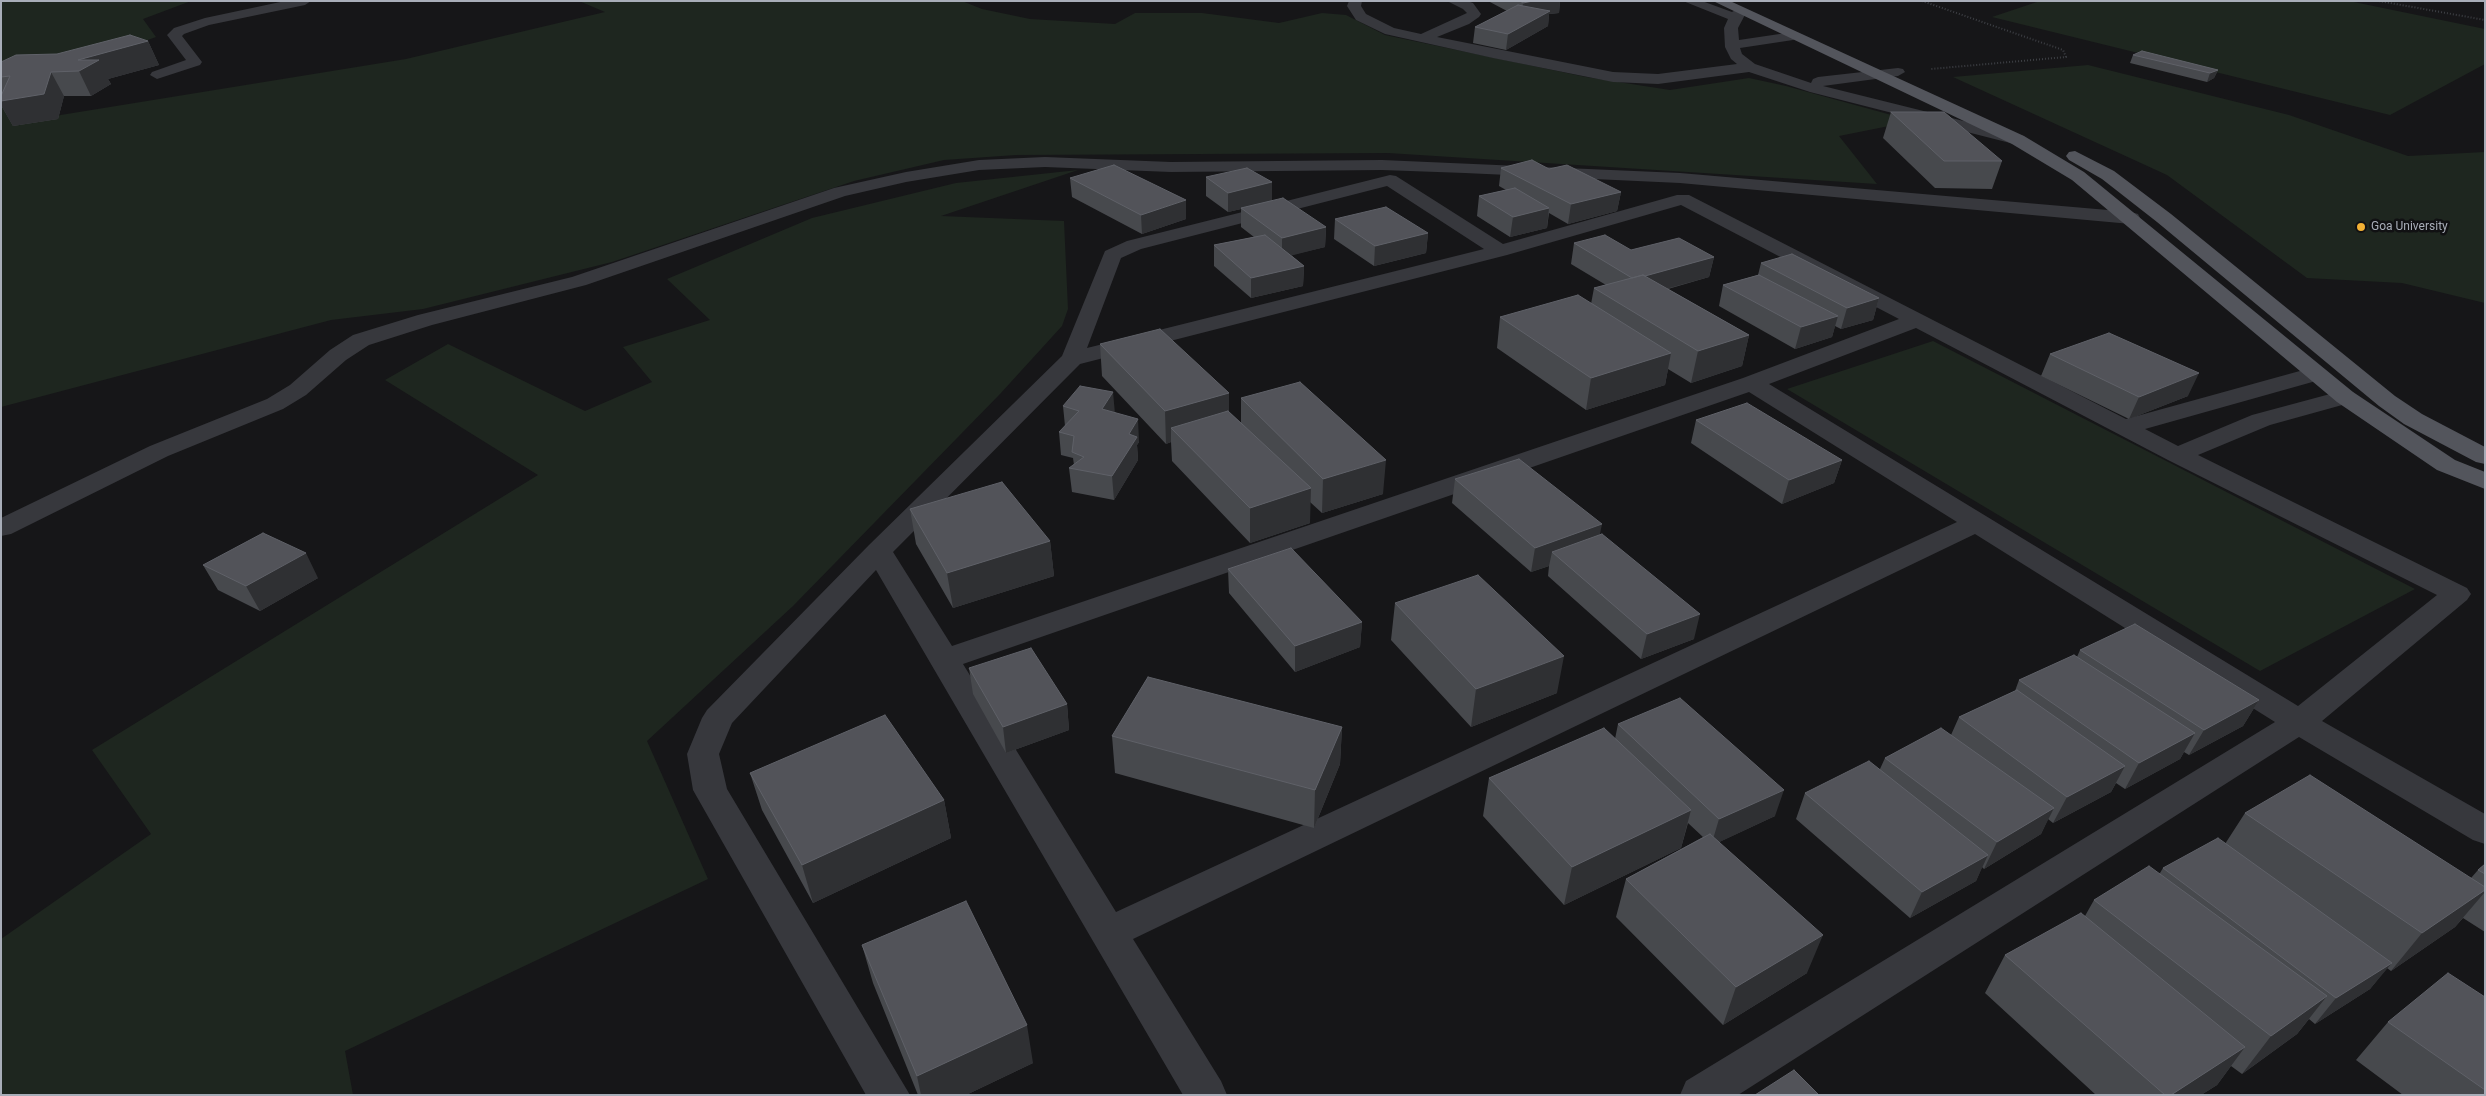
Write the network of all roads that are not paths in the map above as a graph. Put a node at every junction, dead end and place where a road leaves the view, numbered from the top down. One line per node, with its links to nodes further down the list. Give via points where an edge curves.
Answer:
1 (305, 1): 13 (street, via 205,22 169,36 195,62)
2 (1356, 1): 8 (street, via 1354,6 1361,17 1390,31)
3 (1453, 1): 8 (street, via 1468,6 1474,14)
4 (1689, 1): 6 (street)
5 (1719, 1): 6 (main road)
6 (1739, 10): 7 (main road); 10 (street, via 1731,28); 12 (main road)
7 (1793, 36): 9 (street); 14 (main road)
8 (1420, 39): 11 (street, via 1613,77 1658,79)
9 (1750, 42): 10 (street); 16 (street, via 1768,57)
10 (1732, 45): 11 (street, via 1736,56)
11 (1750, 66): 15 (street)
12 (1898, 72): 14 (street); 27 (main road, via 2043,138 2108,175 2387,401 2413,419)
13 (157, 75)
14 (1876, 75): 16 (street); 17 (main road)
15 (1796, 82): 16 (street); 17 (street)
16 (1836, 82)
17 (2018, 140): 18 (main road, via 2078,176)
18 (2130, 218): 22 (main road); 30 (street, via 1680,178 1382,164 1171,167 1045,162 979,165 840,192 579,281 361,340 275,404 159,451)
19 (1500, 251): 20 (street, via 1683,199); 21 (street); 21 (street, via 1390,180 1371,184 1134,245 1112,255)
20 (1917, 320): 23 (street); 25 (street)
21 (1072, 359): 31 (street)
22 (2314, 374): 24 (main road); 25 (street)
23 (1751, 383): 29 (street); 32 (street)
24 (2345, 397): 26 (street, via 2261,420); 28 (main road, via 2446,465)
25 (2125, 427): 26 (street)
26 (2177, 455): 33 (street, via 2457,594)
27 (2485, 457)
28 (2485, 480)
29 (1977, 523): 33 (street); 35 (street)
30 (1, 528)
31 (879, 551): 32 (street); 36 (street, via 718,718 703,754 710,790)
32 (945, 660): 35 (street)
33 (2299, 722): 34 (street); 38 (street)
34 (2485, 831)
35 (1108, 934): 37 (street)
36 (889, 1095)
37 (1206, 1095)
38 (1701, 1095)

